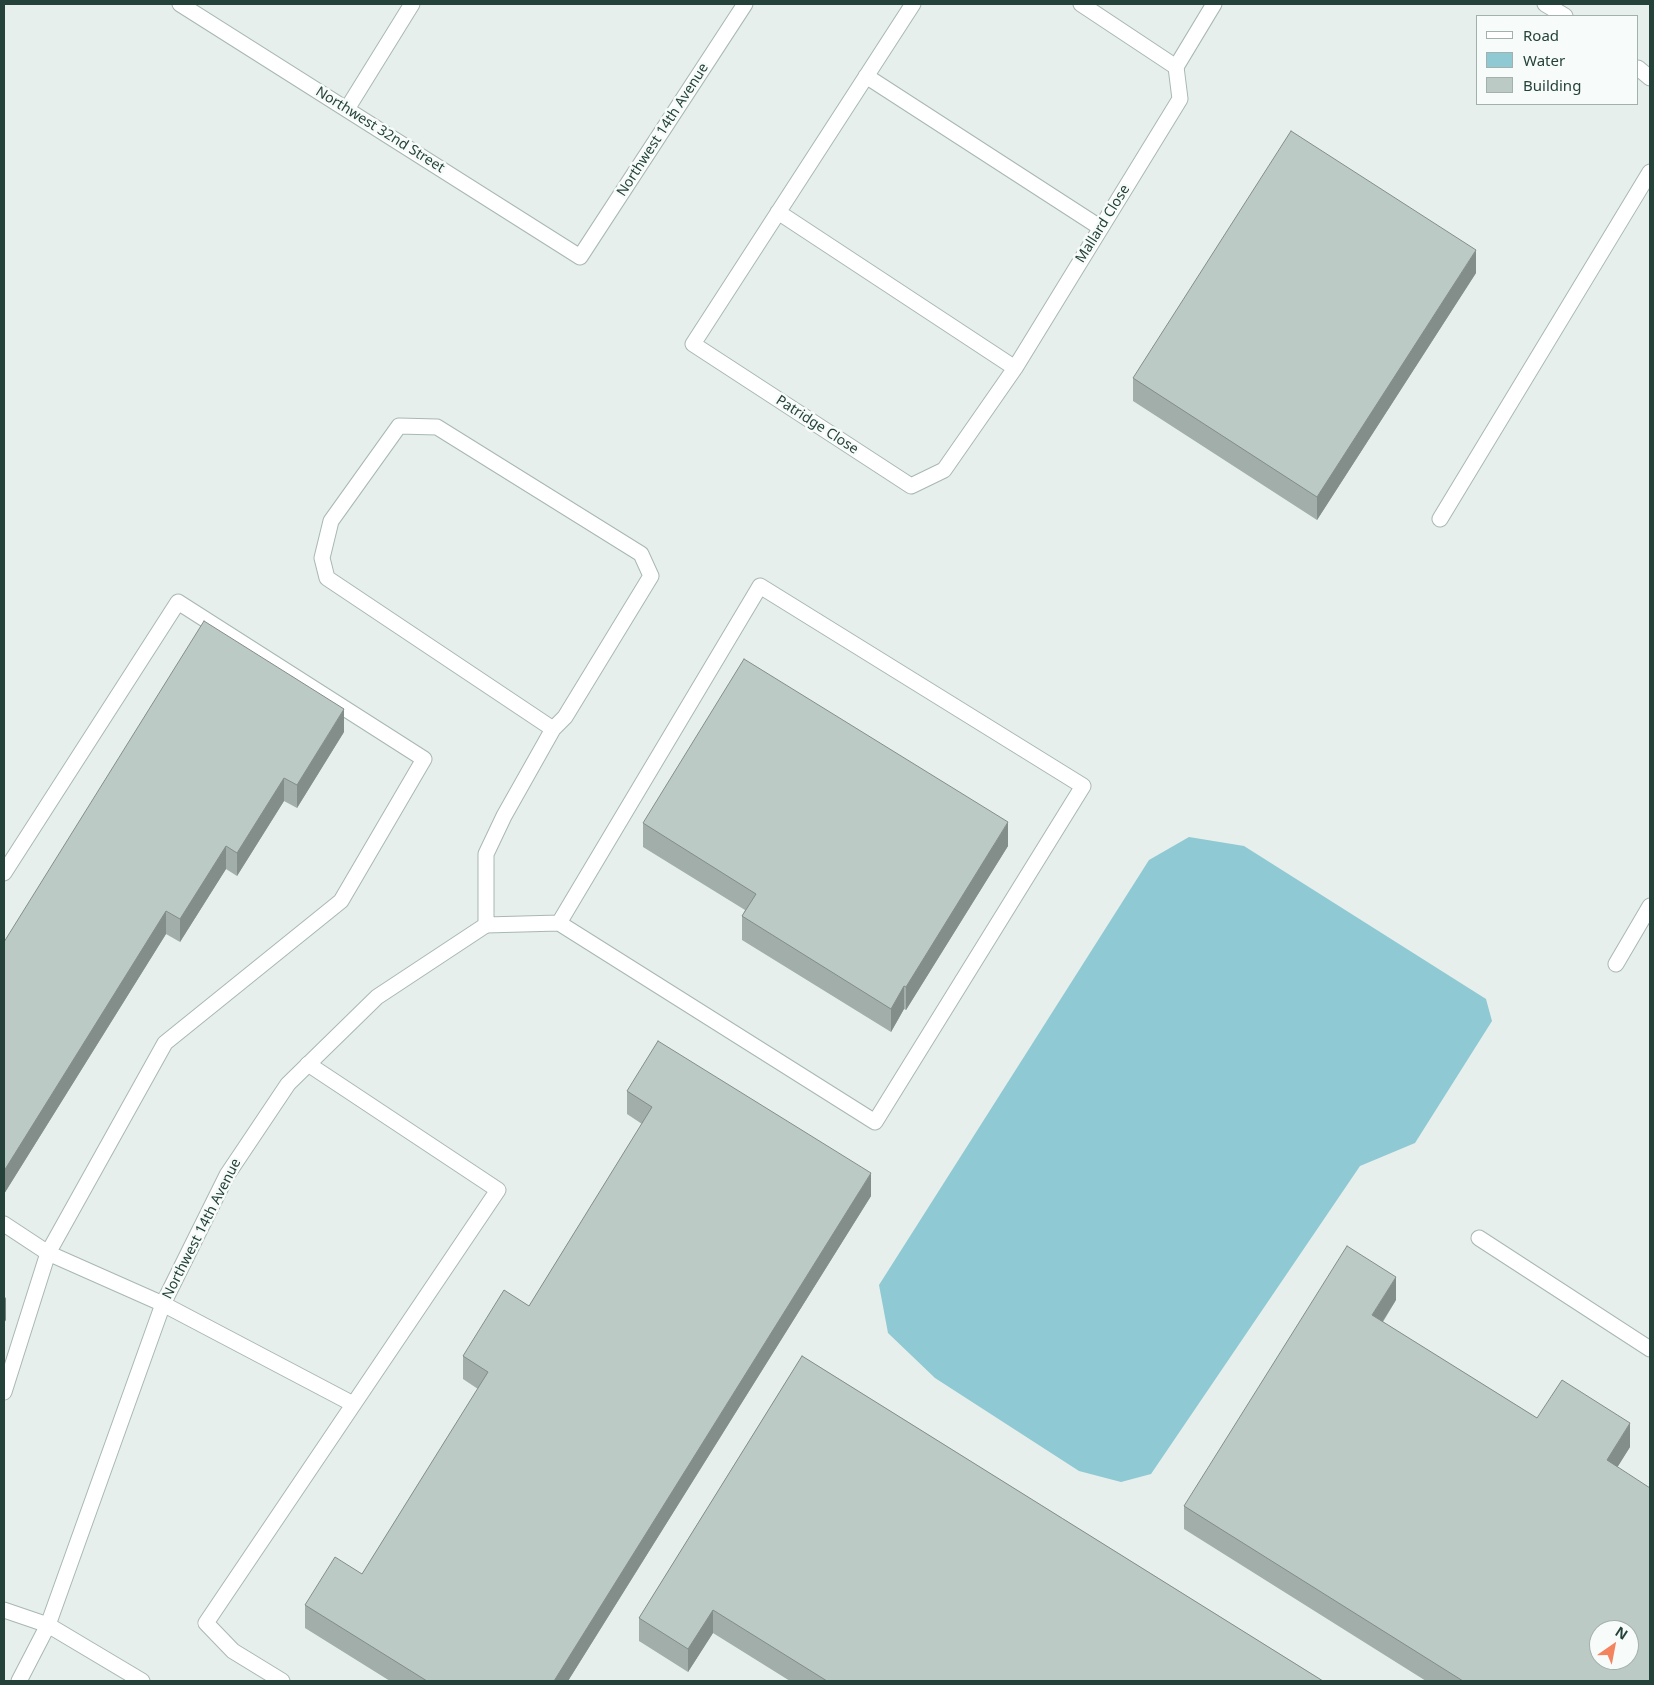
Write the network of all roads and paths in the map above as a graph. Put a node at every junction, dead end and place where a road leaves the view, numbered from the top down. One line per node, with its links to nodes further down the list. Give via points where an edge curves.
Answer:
1 (180, 4): 13 (street, Northwest 32nd Street)
2 (412, 4): 13 (street)
3 (746, 4): 17 (street, Northwest 14th Avenue)
4 (913, 4): 11 (street)
5 (1081, 4): 9 (street)
6 (1214, 4): 9 (street)
7 (1545, 4): 8 (street)
8 (1563, 15)
9 (1176, 67): 16 (street, Mallard Close, via 1180,100)
10 (1639, 69): 12 (street)
11 (866, 76): 15 (street); 16 (street)
12 (1650, 78)
13 (347, 108): 17 (street, Northwest 32nd Street)
14 (1650, 172): 20 (street)
15 (778, 212): 18 (street); 19 (street, Patridge Close, via 693,344 911,486)
16 (1101, 228): 18 (street, Mallard Close)
17 (580, 257)
18 (1015, 368): 19 (street, Mallard Close)
19 (944, 470)
20 (1440, 519)
21 (553, 729): 21 (street, via 327,578 322,558 331,521 399,426 437,427 641,554 651,576 565,717); 25 (street, via 486,854)
22 (4, 873): 30 (street, via 178,602 424,759 341,901 165,1043)
23 (1650, 906): 26 (street)
24 (559, 923): 24 (street, via 875,1122 1083,786 760,586); 25 (street)
25 (486, 925): 27 (street, Northwest 14th Avenue, via 376,996)
26 (1616, 964)
27 (308, 1064): 31 (street, Northwest 14th Avenue, via 288,1084 227,1175); 34 (street, via 498,1190)
28 (4, 1224): 30 (street)
29 (1479, 1238): 32 (street)
30 (48, 1253): 31 (street); 33 (street)
31 (163, 1304): 34 (street); 36 (street, Northwest 14th Avenue)
32 (1650, 1349)
33 (4, 1392)
34 (353, 1404): 39 (street, via 206,1623 233,1651)
35 (4, 1610): 36 (street)
36 (48, 1625): 37 (street, Northwest 14th Avenue); 38 (street)
37 (19, 1681)
38 (142, 1681)
39 (282, 1681)

